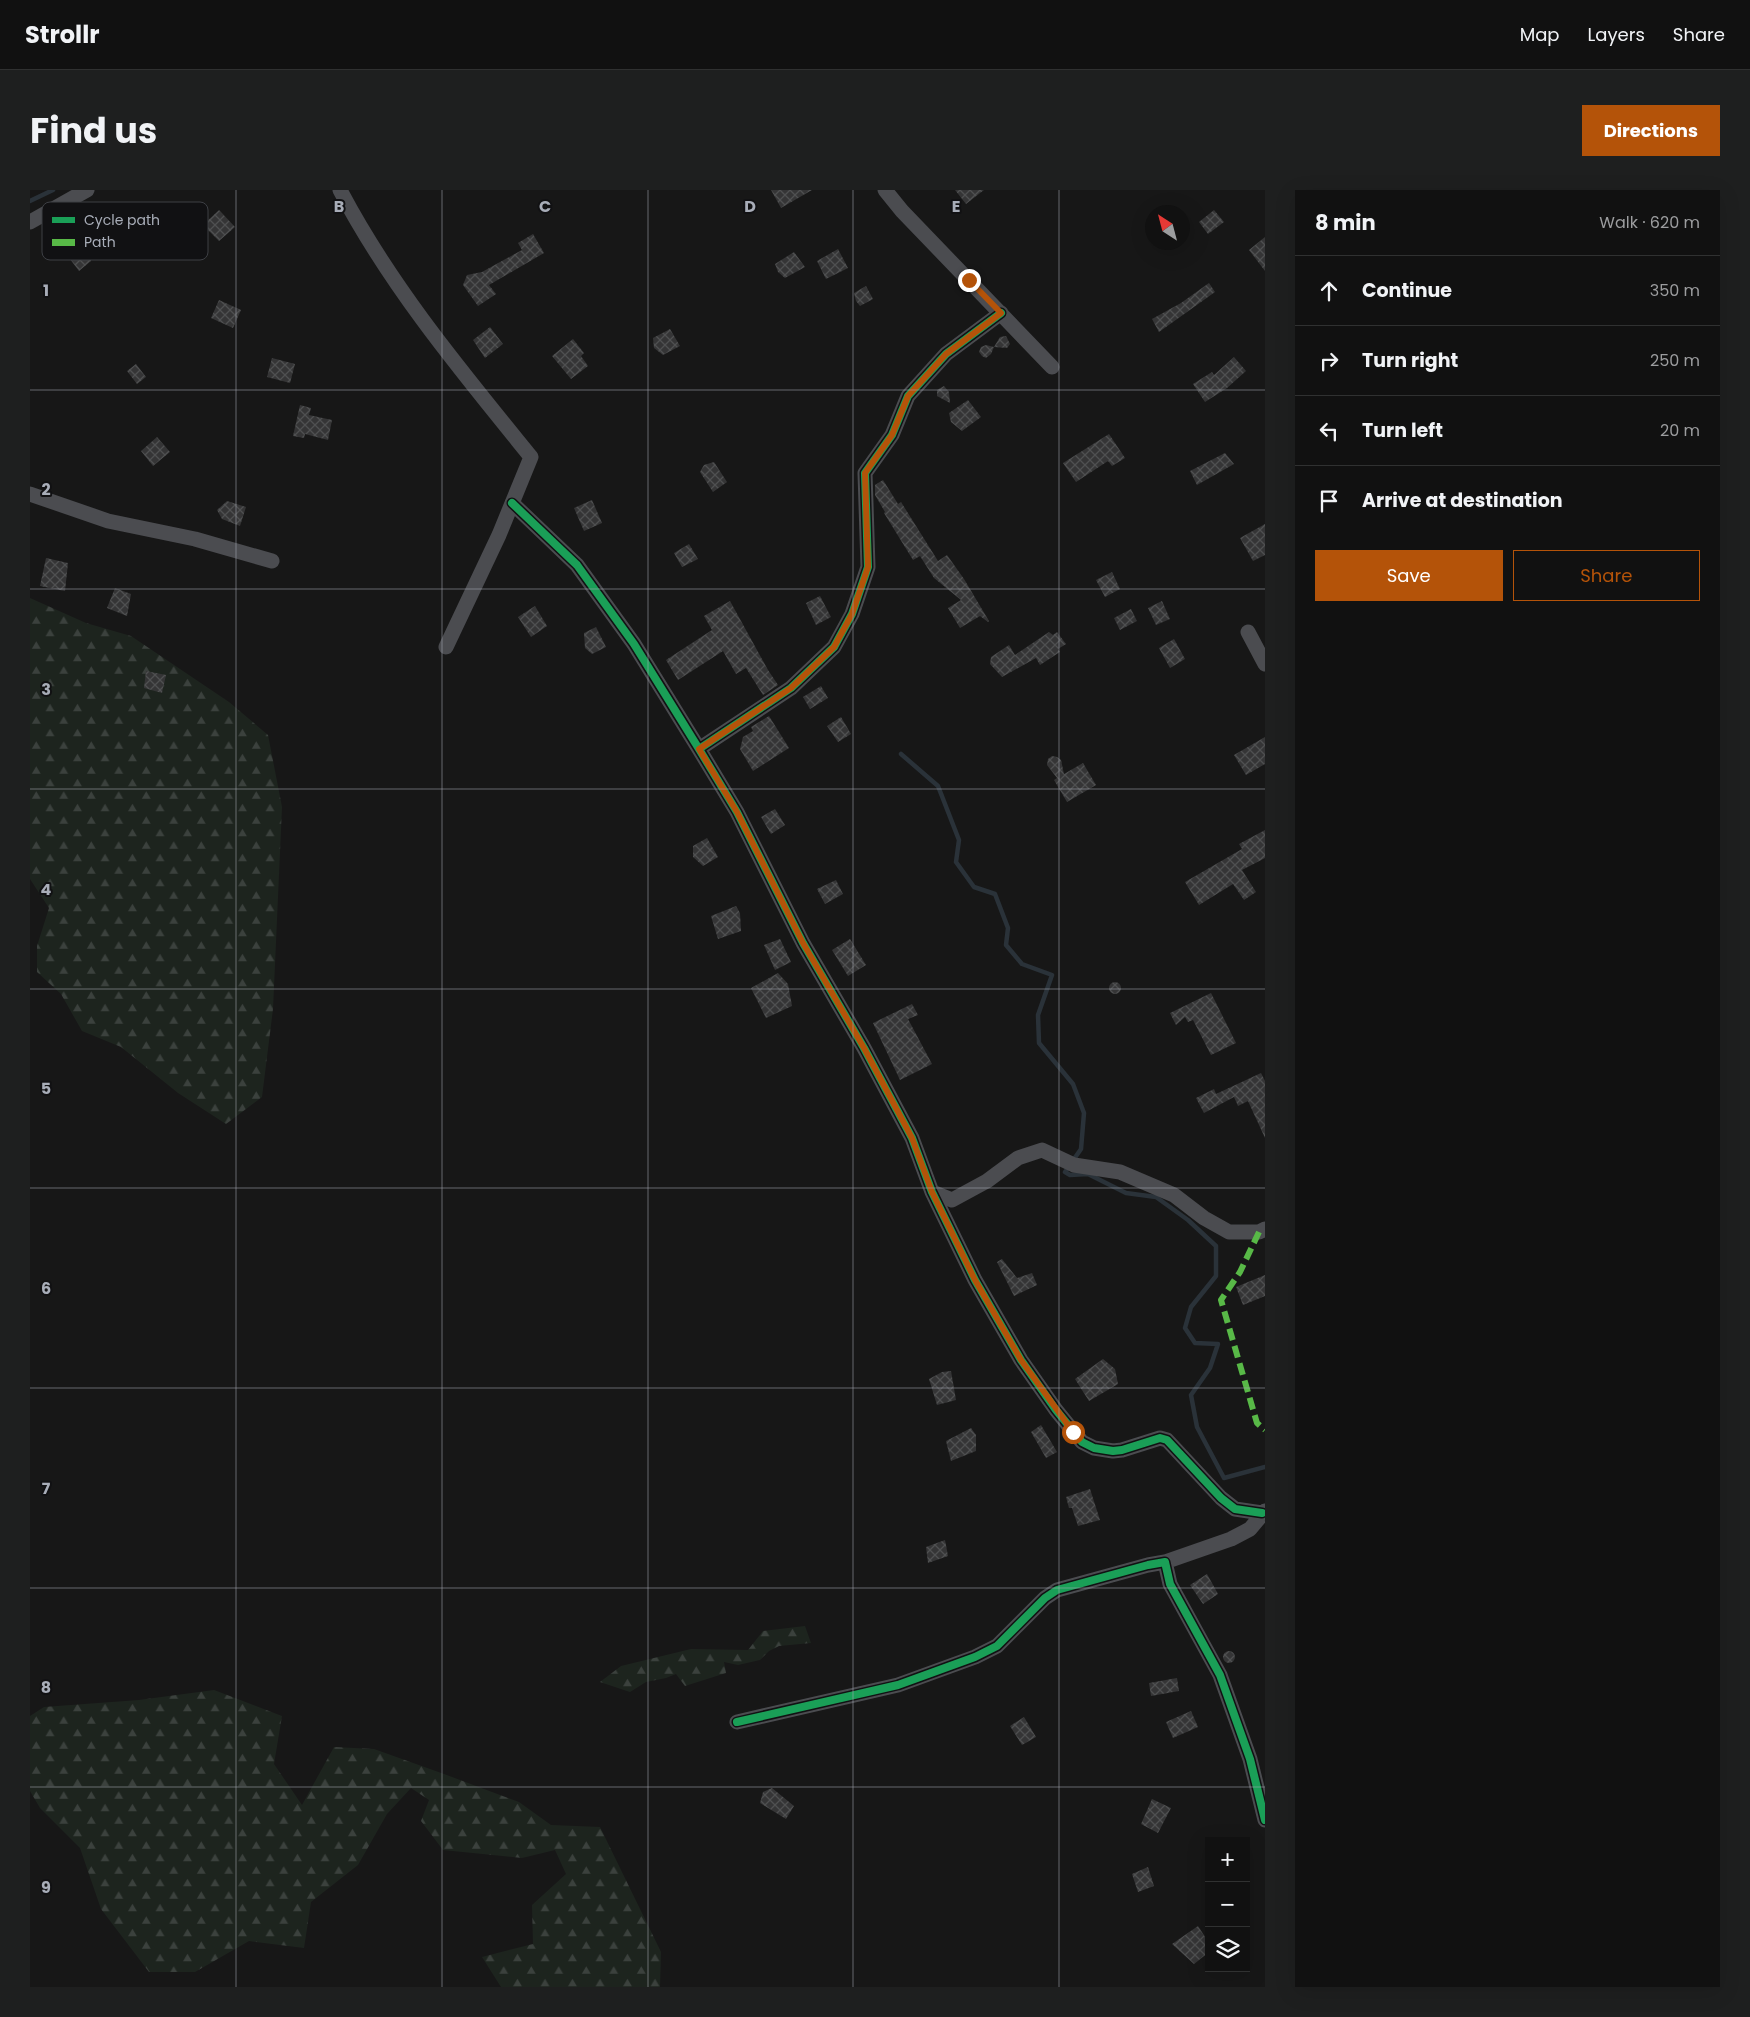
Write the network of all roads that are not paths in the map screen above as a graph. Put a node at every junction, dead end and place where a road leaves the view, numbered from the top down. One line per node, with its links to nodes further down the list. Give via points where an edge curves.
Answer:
1 (87, 190): 4 (street)
2 (340, 190): 10 (street, via 357,223 402,291 464,375 531,457)
3 (885, 190): 7 (street)
4 (66, 202)
5 (42, 215): 6 (street)
6 (30, 222)
7 (1001, 313): 8 (street); 15 (street, via 946,354 908,396 892,435 865,473 868,567 852,614 834,647 791,688)
8 (1052, 367)
9 (30, 494): 11 (street, via 108,520)
10 (512, 503): 13 (street); 15 (street, via 577,565 634,644)
11 (272, 560)
12 (1248, 632): 14 (street)
13 (446, 647)
14 (1265, 664)
15 (699, 749): 16 (street, via 737,812 803,943 912,1138)
16 (932, 1192): 17 (street, via 952,1200 1018,1158 1042,1150 1074,1165 1120,1172 1174,1195 1229,1232); 18 (street, via 975,1280 1021,1360 1082,1442 1113,1451 1160,1438 1167,1440 1235,1509)
17 (1265, 1229)
18 (1263, 1512): 19 (street, via 1250,1529 1231,1539)
19 (1166, 1562): 20 (street, via 1057,1590 997,1646 975,1658 898,1685); 21 (street, via 1170,1584 1220,1675 1250,1759)
20 (737, 1722)
21 (1265, 1820)

